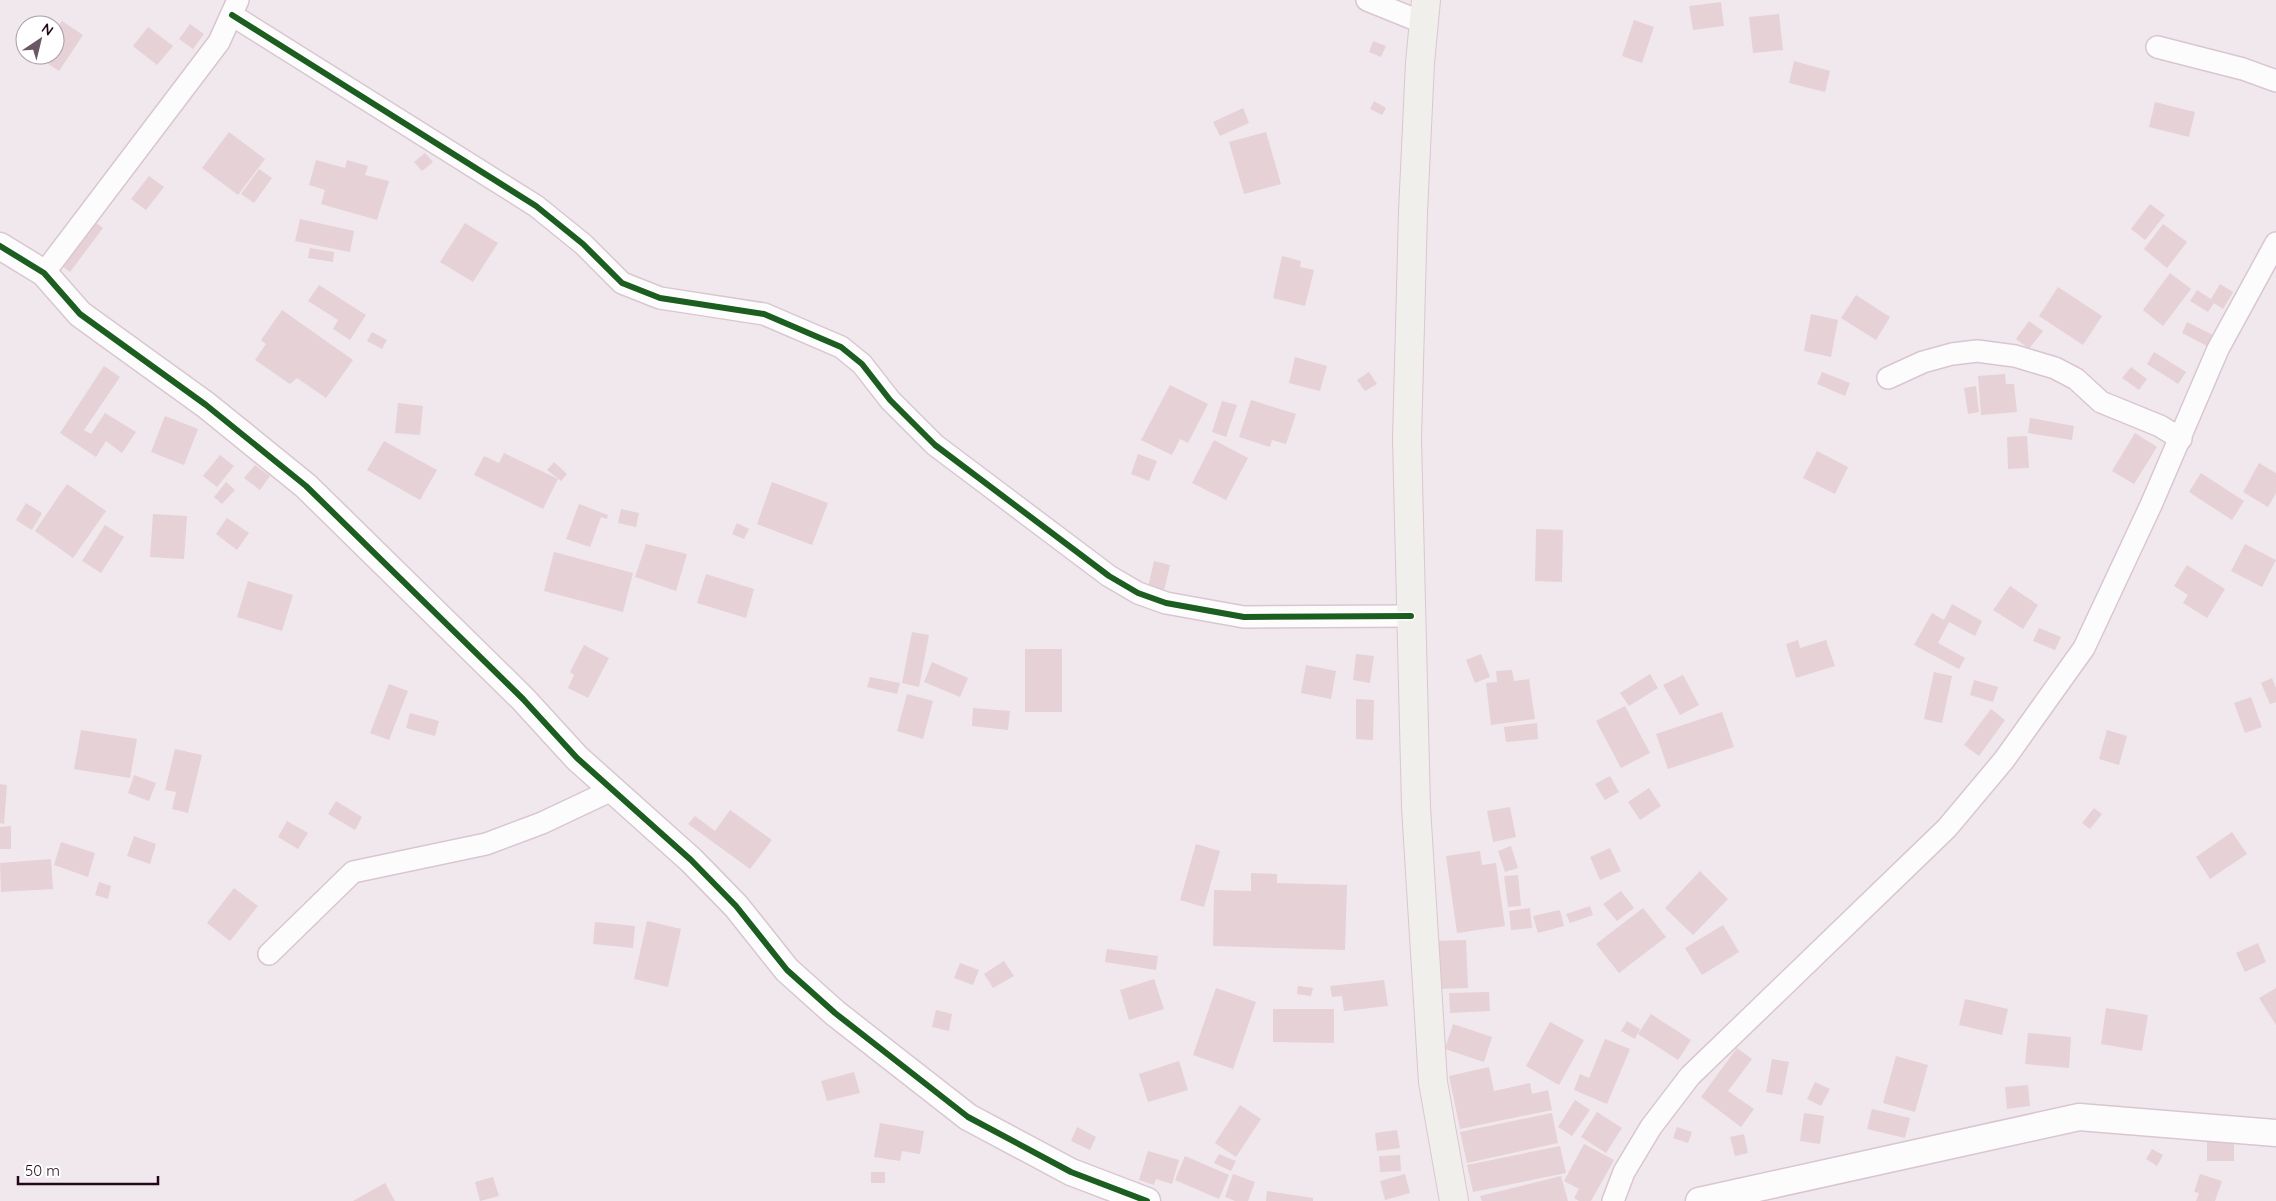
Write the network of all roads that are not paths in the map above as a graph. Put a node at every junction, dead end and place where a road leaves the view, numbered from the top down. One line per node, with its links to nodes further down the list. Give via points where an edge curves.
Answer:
1 (1367, 0): 3 (street)
2 (235, 7): 8 (street, via 218,42); 11 (street, via 536,206 622,283 660,298 764,314 841,347 862,364 890,400 935,445 1109,576 1138,593 1166,603 1244,617)
3 (1425, 12): 11 (main road, via 1413,212 1407,439)
4 (2157, 47): 5 (street)
5 (2276, 81)
6 (2276, 243): 10 (street, via 2218,349)
7 (0, 246): 8 (street)
8 (44, 272): 12 (street, via 80,314 206,405 306,486)
9 (1888, 378): 10 (street, via 1923,362 1952,354 1977,350 2014,356 2055,368 2076,379 2102,402 2160,426)
10 (2181, 439): 17 (street, via 2084,648 2004,760 1947,828 1690,1076 1651,1127 1624,1172)
11 (1411, 616): 15 (main road, via 1416,807 1433,1082)
12 (612, 790): 13 (street, via 542,823 486,844 353,872); 16 (street, via 691,860 736,906 794,976 835,1013 968,1117 1071,1172)
13 (269, 954)
14 (2276, 1134): 18 (street, via 2079,1117)
15 (1450, 1194)
16 (1147, 1201)
17 (1614, 1201)
18 (1699, 1201)

